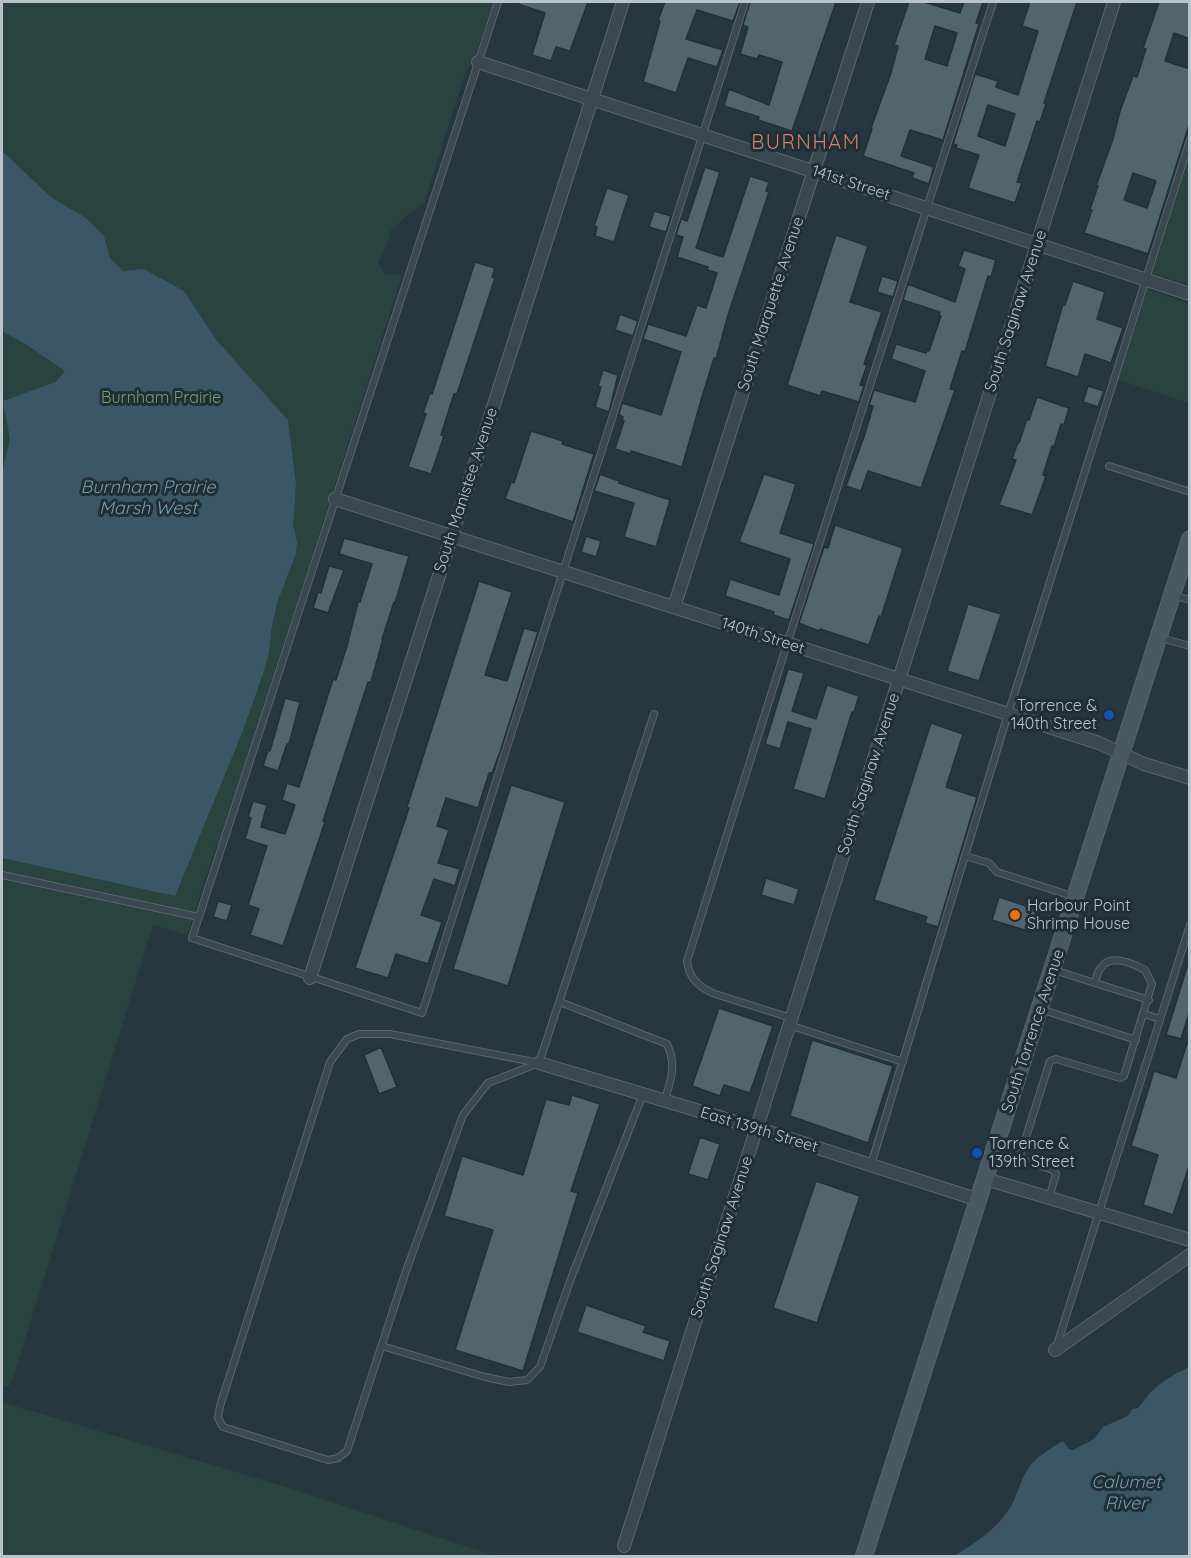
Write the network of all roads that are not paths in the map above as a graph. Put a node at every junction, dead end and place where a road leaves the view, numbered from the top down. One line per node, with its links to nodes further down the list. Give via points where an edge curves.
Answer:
1 (498, 2): 7 (lane)
2 (623, 2): 8 (street, South Manistee Avenue)
3 (745, 2): 9 (lane)
4 (868, 2): 11 (street, South Marquette Avenue)
5 (993, 2): 12 (lane)
6 (1114, 2): 13 (street, South Saginaw Avenue)
7 (478, 62): 8 (street, 141st Street); 18 (lane)
8 (592, 99): 9 (street, 141st Street); 19 (street, South Manistee Avenue)
9 (702, 135): 11 (street, 141st Street); 21 (lane)
10 (1190, 140): 14 (lane)
11 (814, 171): 12 (street, 141st Street); 24 (street, South Marquette Avenue)
12 (926, 207): 13 (street, 141st Street); 26 (lane)
13 (1038, 243): 14 (street, 141st Street); 28 (street, South Saginaw Avenue)
14 (1144, 279): 15 (street, 141st Street); 30 (lane)
15 (1190, 294)
16 (1109, 466): 17 (lane)
17 (1190, 492)
18 (335, 499): 19 (street, 140th Street); 36 (lane)
19 (451, 536): 21 (street, 140th Street); 39 (street, South Manistee Avenue)
20 (1190, 538): 22 (main road, South Torrence Avenue)
21 (563, 572): 24 (street, 140th Street); 39 (lane, via 422,1014)
22 (1172, 595): 23 (lane); 25 (main road, South Torrence Avenue)
23 (1190, 600)
24 (674, 608): 26 (street, 140th Street)
25 (1158, 637): 27 (lane); 31 (main road, South Torrence Avenue)
26 (787, 644): 28 (street, 140th Street); 46 (lane, via 687,961 688,973 702,988)
27 (1190, 646)
28 (899, 679): 30 (street, 140th Street); 46 (street, South Saginaw Avenue)
29 (654, 714): 42 (lane)
30 (1008, 714): 31 (street, 140th Street); 33 (lane)
31 (1121, 753): 32 (street, 140th Street); 35 (main road, South Torrence Avenue)
32 (1190, 778)
33 (965, 856): 35 (lane, via 988,863 997,872); 48 (lane)
34 (2, 875): 36 (lane)
35 (1075, 898): 38 (main road, South Torrence Avenue)
36 (199, 917): 39 (lane, via 192,938)
37 (1190, 925): 45 (lane)
38 (1052, 969): 40 (lane); 43 (main road, South Torrence Avenue)
39 (310, 978)
40 (1095, 983): 41 (lane); 41 (lane, via 1100,969 1119,960 1144,969 1152,984)
41 (1149, 999): 44 (lane)
42 (560, 1002): 49 (lane); 51 (lane, via 667,1044 674,1069)
43 (1040, 1009): 47 (lane); 54 (main road, South Torrence Avenue)
44 (1144, 1014): 45 (lane); 47 (lane)
45 (1160, 1018): 57 (lane)
46 (790, 1021): 48 (lane); 52 (street, South Saginaw Avenue)
47 (1136, 1040): 55 (lane, via 1125,1077 1056,1059 1050,1061 1020,1156 1056,1174)
48 (903, 1062): 53 (lane)
49 (539, 1063): 50 (street, East 139th Street); 60 (lane, via 488,1083 463,1114); 60 (lane, via 390,1034 359,1034 347,1039 330,1062 218,1418 223,1427 327,1460 338,1458 347,1451)
50 (643, 1094): 51 (street, East 139th Street); 60 (lane, via 540,1367 527,1380 509,1382 485,1377)
51 (665, 1101): 52 (street, East 139th Street)
52 (756, 1128): 53 (street, East 139th Street); 62 (street, South Saginaw Avenue)
53 (870, 1165): 56 (street, East 139th Street)
54 (986, 1179): 55 (street); 56 (main road, South Torrence Avenue)
55 (1049, 1198): 57 (street)
56 (979, 1200): 63 (main road, South Torrence Avenue)
57 (1098, 1213): 58 (street); 61 (lane)
58 (1190, 1240)
59 (1190, 1255): 61 (street)
60 (382, 1346)
61 (1055, 1350)
62 (624, 1546)
63 (864, 1557)

